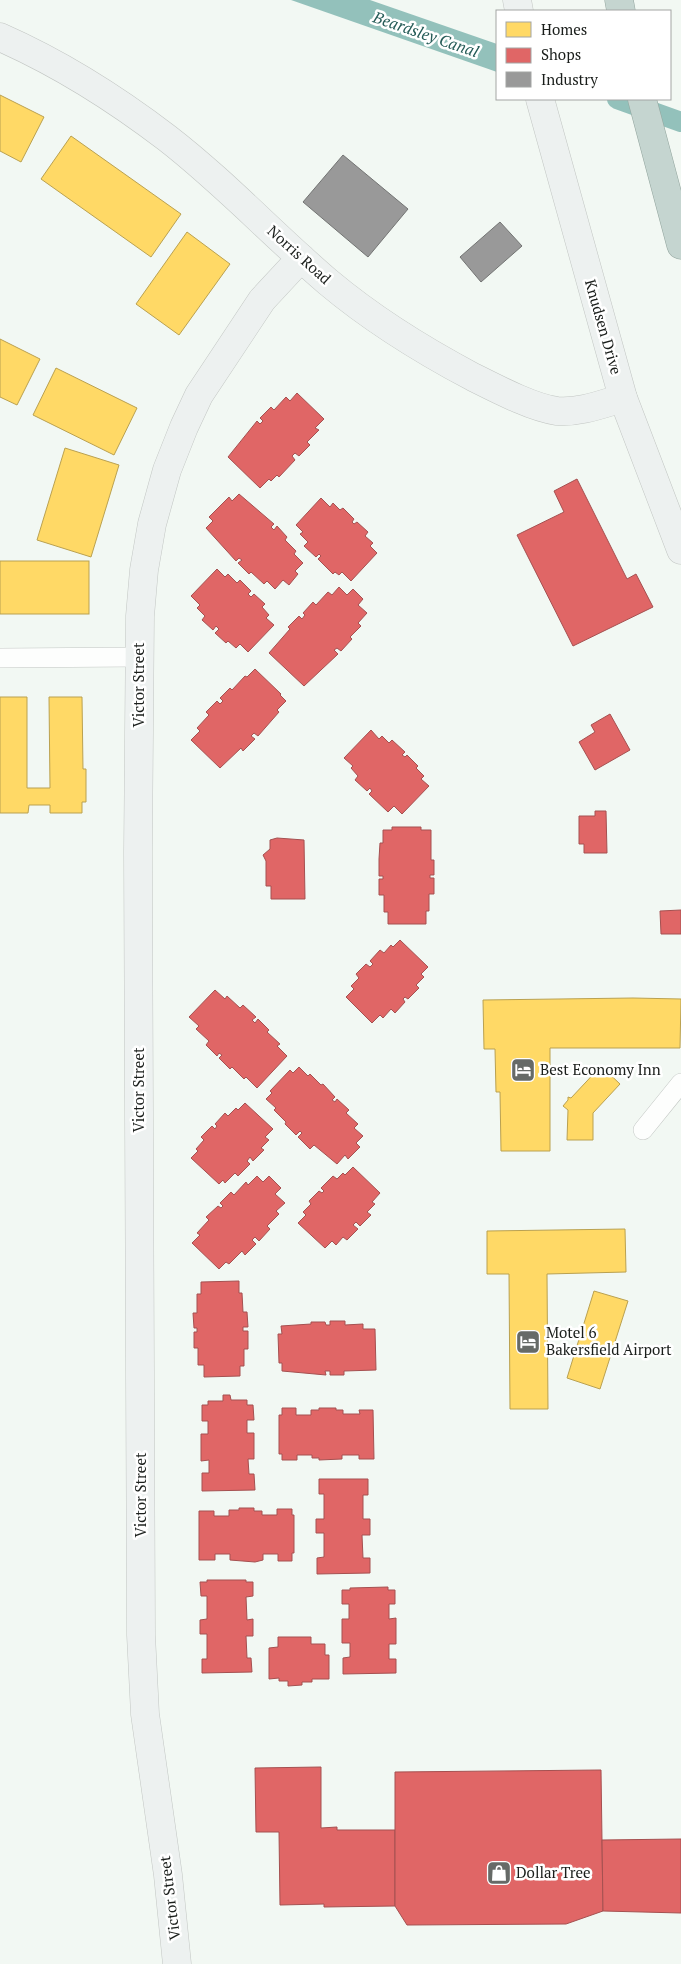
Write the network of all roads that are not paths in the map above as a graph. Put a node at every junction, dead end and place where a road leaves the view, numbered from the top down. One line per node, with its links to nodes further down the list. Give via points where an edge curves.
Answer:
1 (0, 36): 5 (street, Norris Road, via 64,69 168,138)
2 (642, 100): 4 (highway)
3 (541, 103): 6 (street, Knudsen Drive)
4 (681, 245)
5 (301, 258): 6 (street, Norris Road, via 379,322 432,356 490,385 556,411 577,411); 8 (street, Victor Street, via 262,300 205,385 184,427 167,470 152,524 144,570)
6 (623, 398): 7 (street, Knudsen Drive)
7 (681, 550)
8 (139, 657): 9 (street); 12 (street, Victor Street, via 141,1635 145,1714)
9 (0, 658)
10 (681, 1083): 11 (street)
11 (643, 1130)
12 (177, 1964)

